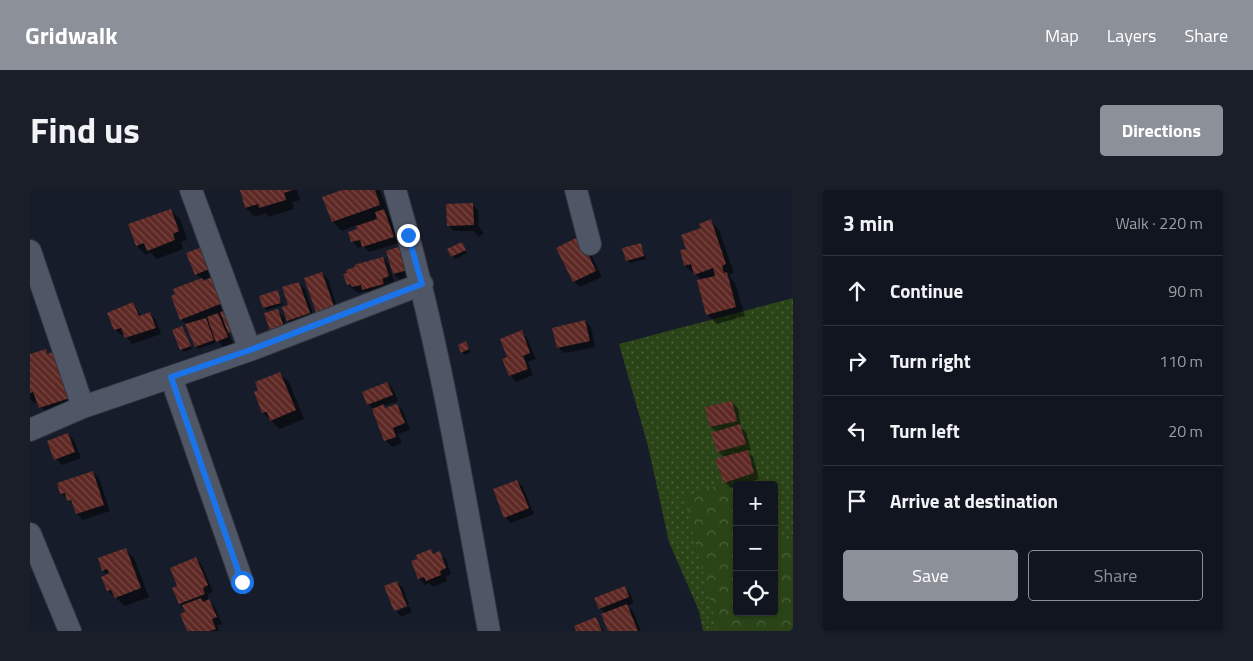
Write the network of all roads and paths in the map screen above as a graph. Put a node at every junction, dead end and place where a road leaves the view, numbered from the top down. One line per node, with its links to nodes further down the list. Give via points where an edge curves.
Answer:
1 (191, 190): 7 (street)
2 (395, 190): 6 (street)
3 (576, 190): 4 (street)
4 (590, 244)
5 (30, 251): 9 (street)
6 (422, 284): 7 (street); 14 (street)
7 (250, 350): 8 (street)
8 (171, 377): 9 (street); 12 (street)
9 (83, 408): 10 (street)
10 (30, 430)
11 (30, 534): 13 (street)
12 (242, 582)
13 (70, 631)
14 (488, 631)

